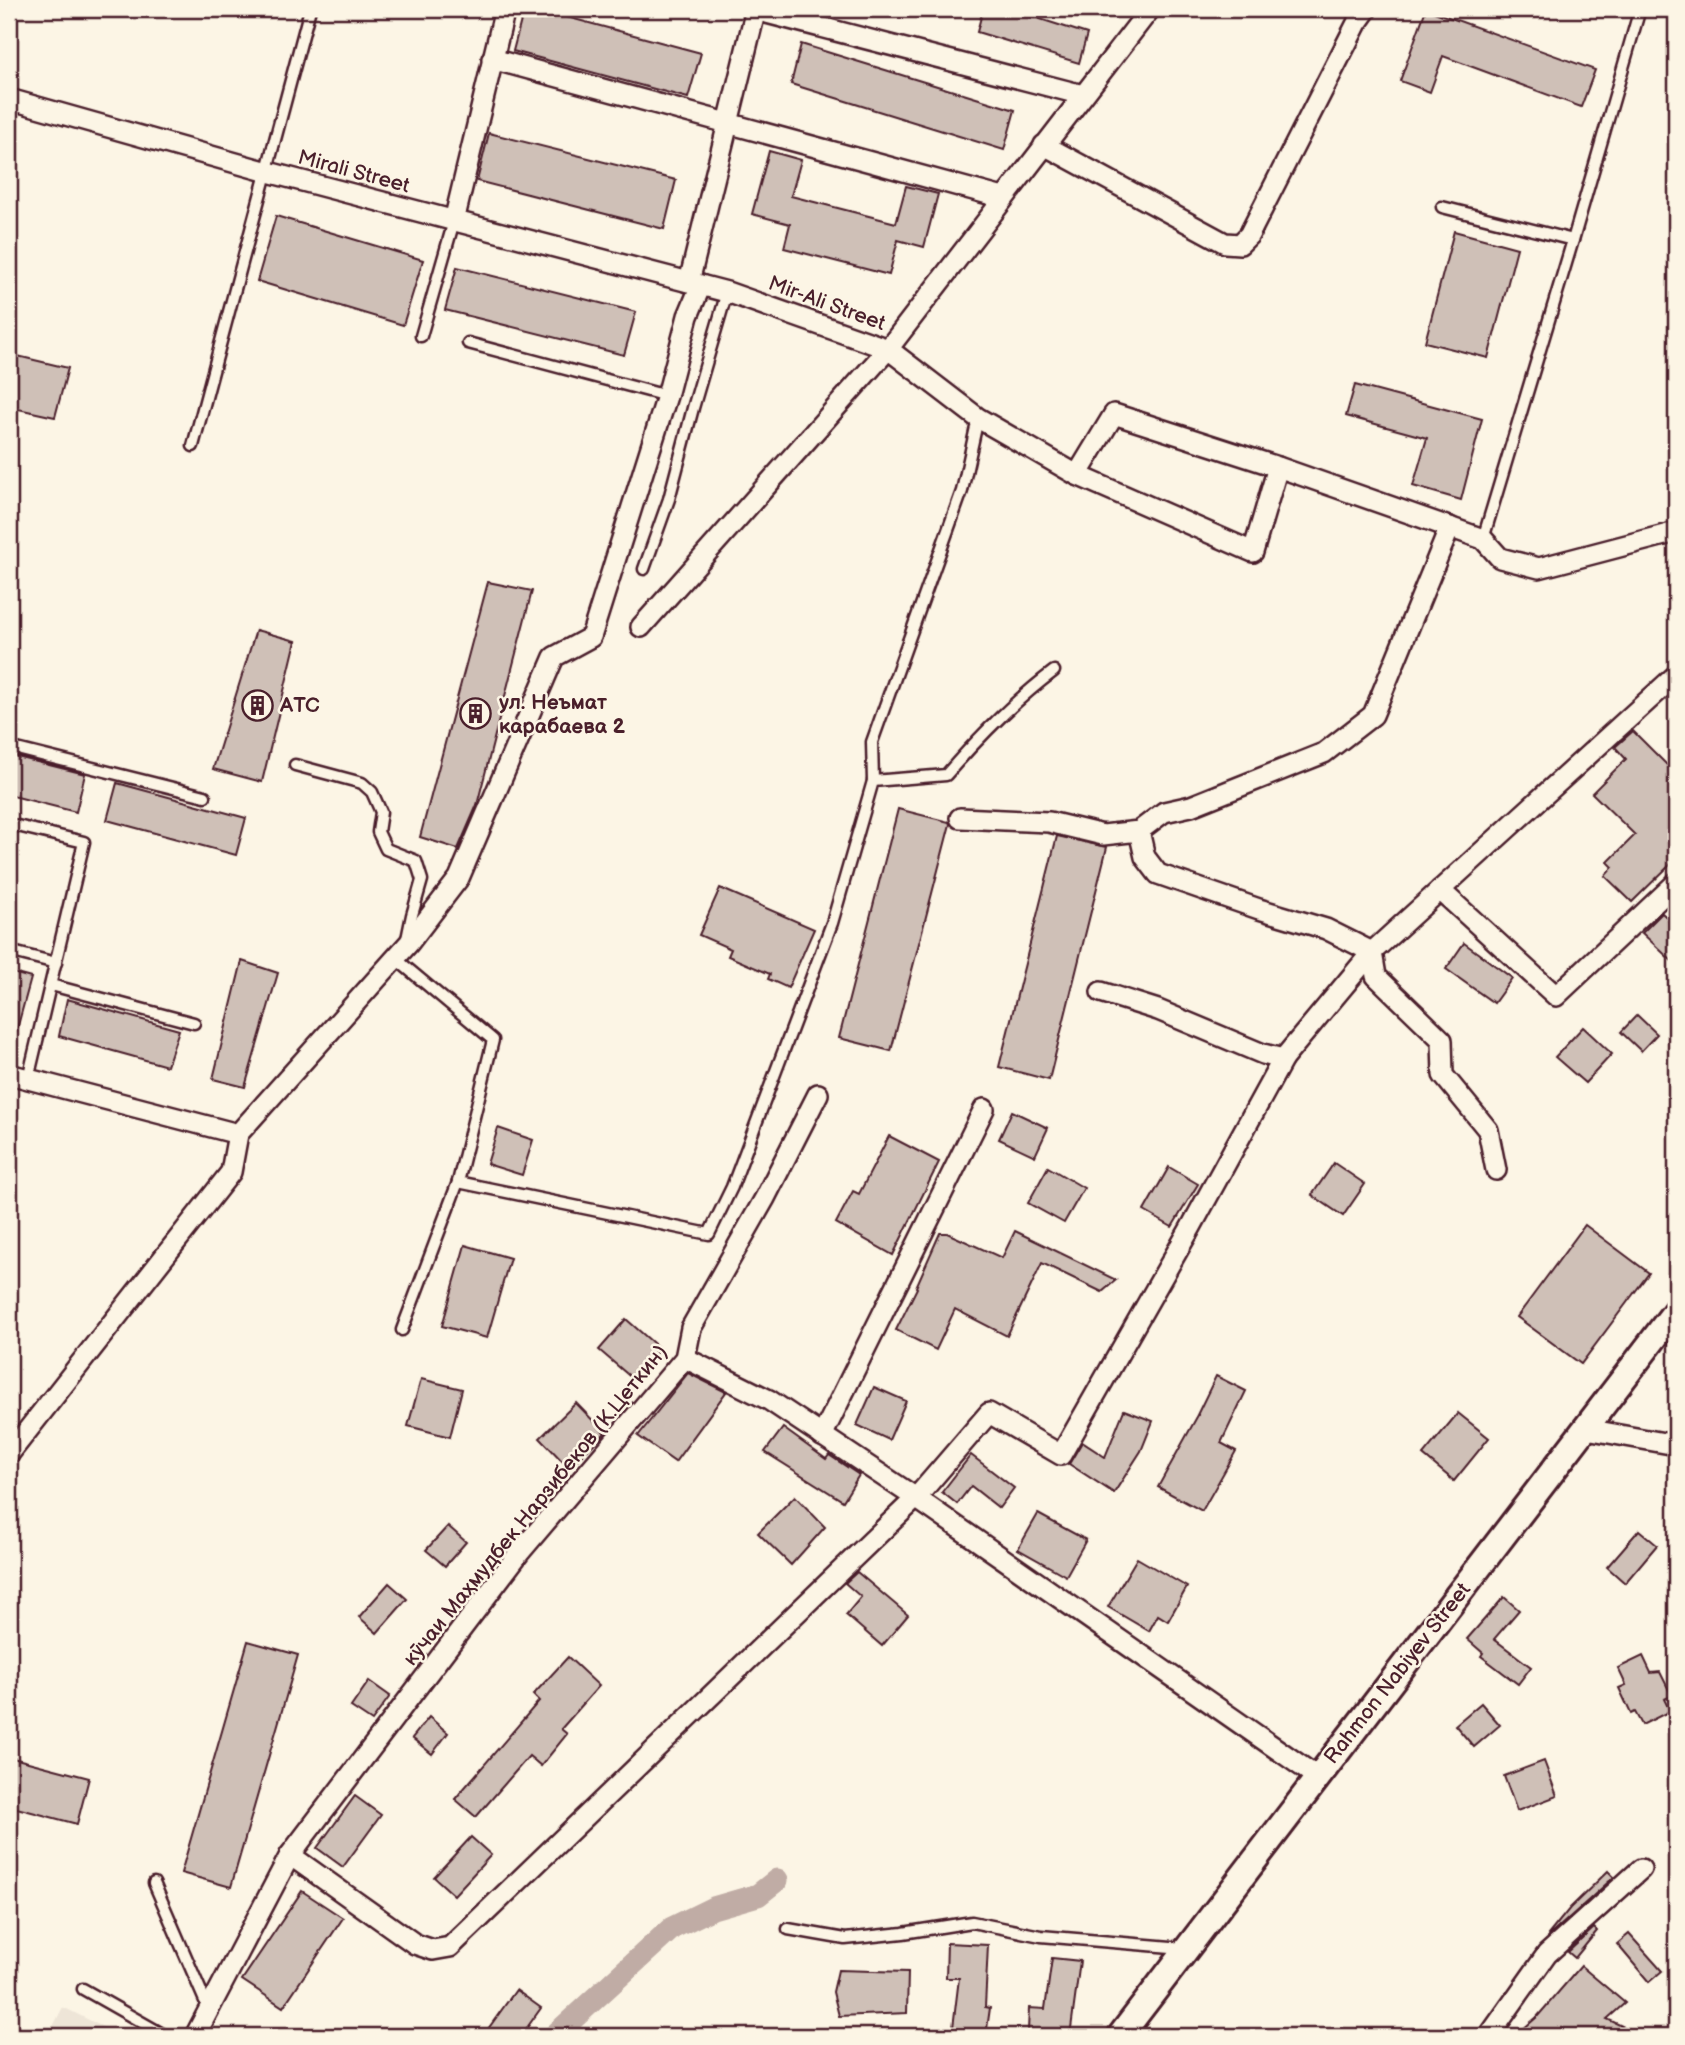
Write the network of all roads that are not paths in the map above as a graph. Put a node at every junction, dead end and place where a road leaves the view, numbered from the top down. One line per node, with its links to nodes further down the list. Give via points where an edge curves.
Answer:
1 (310, 9): 12 (lane)
2 (505, 9): 7 (street)
3 (755, 9): 8 (street); 10 (street)
4 (1150, 9): 8 (street, Mir-Ali Street)
5 (1367, 9): 11 (street, via 1249,235 1240,244 1225,243)
6 (1640, 9): 16 (lane)
7 (492, 59): 10 (street); 15 (street)
8 (1083, 95): 11 (street, Mir-Ali Street)
9 (9, 99): 12 (street, Mirali Street)
10 (727, 125): 13 (street); 17 (street)
11 (1044, 145): 13 (street, Mir-Ali Street)
12 (268, 172): 15 (street, Mirali Street); 24 (lane)
13 (1003, 198): 21 (street, Mir-Ali Street)
14 (1442, 206): 16 (lane)
15 (454, 221): 17 (street, Mirali Street); 19 (lane)
16 (1573, 240): 29 (lane)
17 (695, 284): 18 (street, Mir-Ali Street); 22 (street)
18 (727, 292): 21 (street, Mir-Ali Street); 30 (lane, via 669,499)
19 (421, 336)
20 (468, 343): 22 (lane)
21 (888, 349): 23 (street); 31 (street)
22 (667, 396): 43 (street, via 592,637 554,657 459,878)
23 (978, 418): 26 (street); 36 (lane, via 962,491 872,742)
24 (193, 446)
25 (1278, 467): 26 (street, via 1115,414); 26 (street, via 1253,552); 27 (street)
26 (1077, 475)
27 (1450, 527): 29 (street); 40 (street, via 1373,715 1324,753 1191,806 1164,812)
28 (1676, 532): 29 (street, via 1539,568 1500,558)
29 (1483, 539)
30 (644, 569)
31 (640, 627)
32 (1054, 671): 36 (lane, via 979,738 946,775)
33 (1676, 675): 42 (street)
34 (9, 747): 37 (lane)
35 (295, 765): 43 (lane, via 362,783 381,812 378,832 386,849 416,861 422,880)
36 (873, 781): 57 (lane, via 832,923 732,1187 709,1234)
37 (205, 796)
38 (960, 818): 40 (street, via 1049,822 1103,835)
39 (9, 824): 47 (lane, via 85,842)
40 (1139, 831): 45 (street, via 1145,857 1158,874 1326,929)
41 (1676, 883): 42 (street, via 1556,996)
42 (1440, 890): 45 (street)
43 (409, 943): 46 (street)
44 (9, 951): 47 (lane)
45 (1372, 952): 51 (street); 56 (street, via 1376,976 1442,1041 1443,1075 1488,1130)
46 (395, 958): 55 (street); 57 (lane, via 493,1040)
47 (56, 963): 48 (lane)
48 (51, 985): 50 (lane); 52 (lane)
49 (1101, 992): 51 (street)
50 (194, 1023)
51 (1283, 1059): 65 (street, via 1060,1455 989,1413)
52 (18, 1077): 55 (street)
53 (818, 1094): 60 (street, кӯчаи Маҳмудбек Нарзибеков (К.Цеткин), via 691,1328)
54 (984, 1109): 62 (street)
55 (238, 1134): 64 (street, via 231,1172)
56 (1496, 1170)
57 (458, 1182): 59 (lane)
58 (1676, 1310): 61 (street, Rahmon Nabiyev Street)
59 (402, 1330)
60 (685, 1358): 62 (street, via 769,1400); 67 (street, кӯчаи Маҳмудбек Нарзибеков (К.Цеткин), via 520,1552)
61 (1586, 1429): 63 (street); 66 (street, Rahmon Nabiyev Street)
62 (822, 1436): 65 (street)
63 (1676, 1445)
64 (9, 1454)
65 (916, 1498): 66 (street); 67 (street, via 450,1947 433,1951 415,1944)
66 (1317, 1777): 71 (street, Rahmon Nabiyev Street)
67 (290, 1854): 73 (street, кӯчаи Маҳмудбек Нарзибеков (К.Цеткин))
68 (1641, 1869): 77 (street, via 1547,1954)
69 (154, 1883): 73 (lane)
70 (788, 1929): 71 (lane, via 845,1939 972,1922 1041,1936)
71 (1187, 1948): 76 (street, Rahmon Nabiyev Street)
72 (83, 1989): 74 (lane)
73 (209, 2011): 75 (street, кӯчаи Маҳмудбек Нарзибеков (К.Цеткин))
74 (166, 2036)
75 (195, 2036)
76 (1120, 2036)
77 (1489, 2036)

